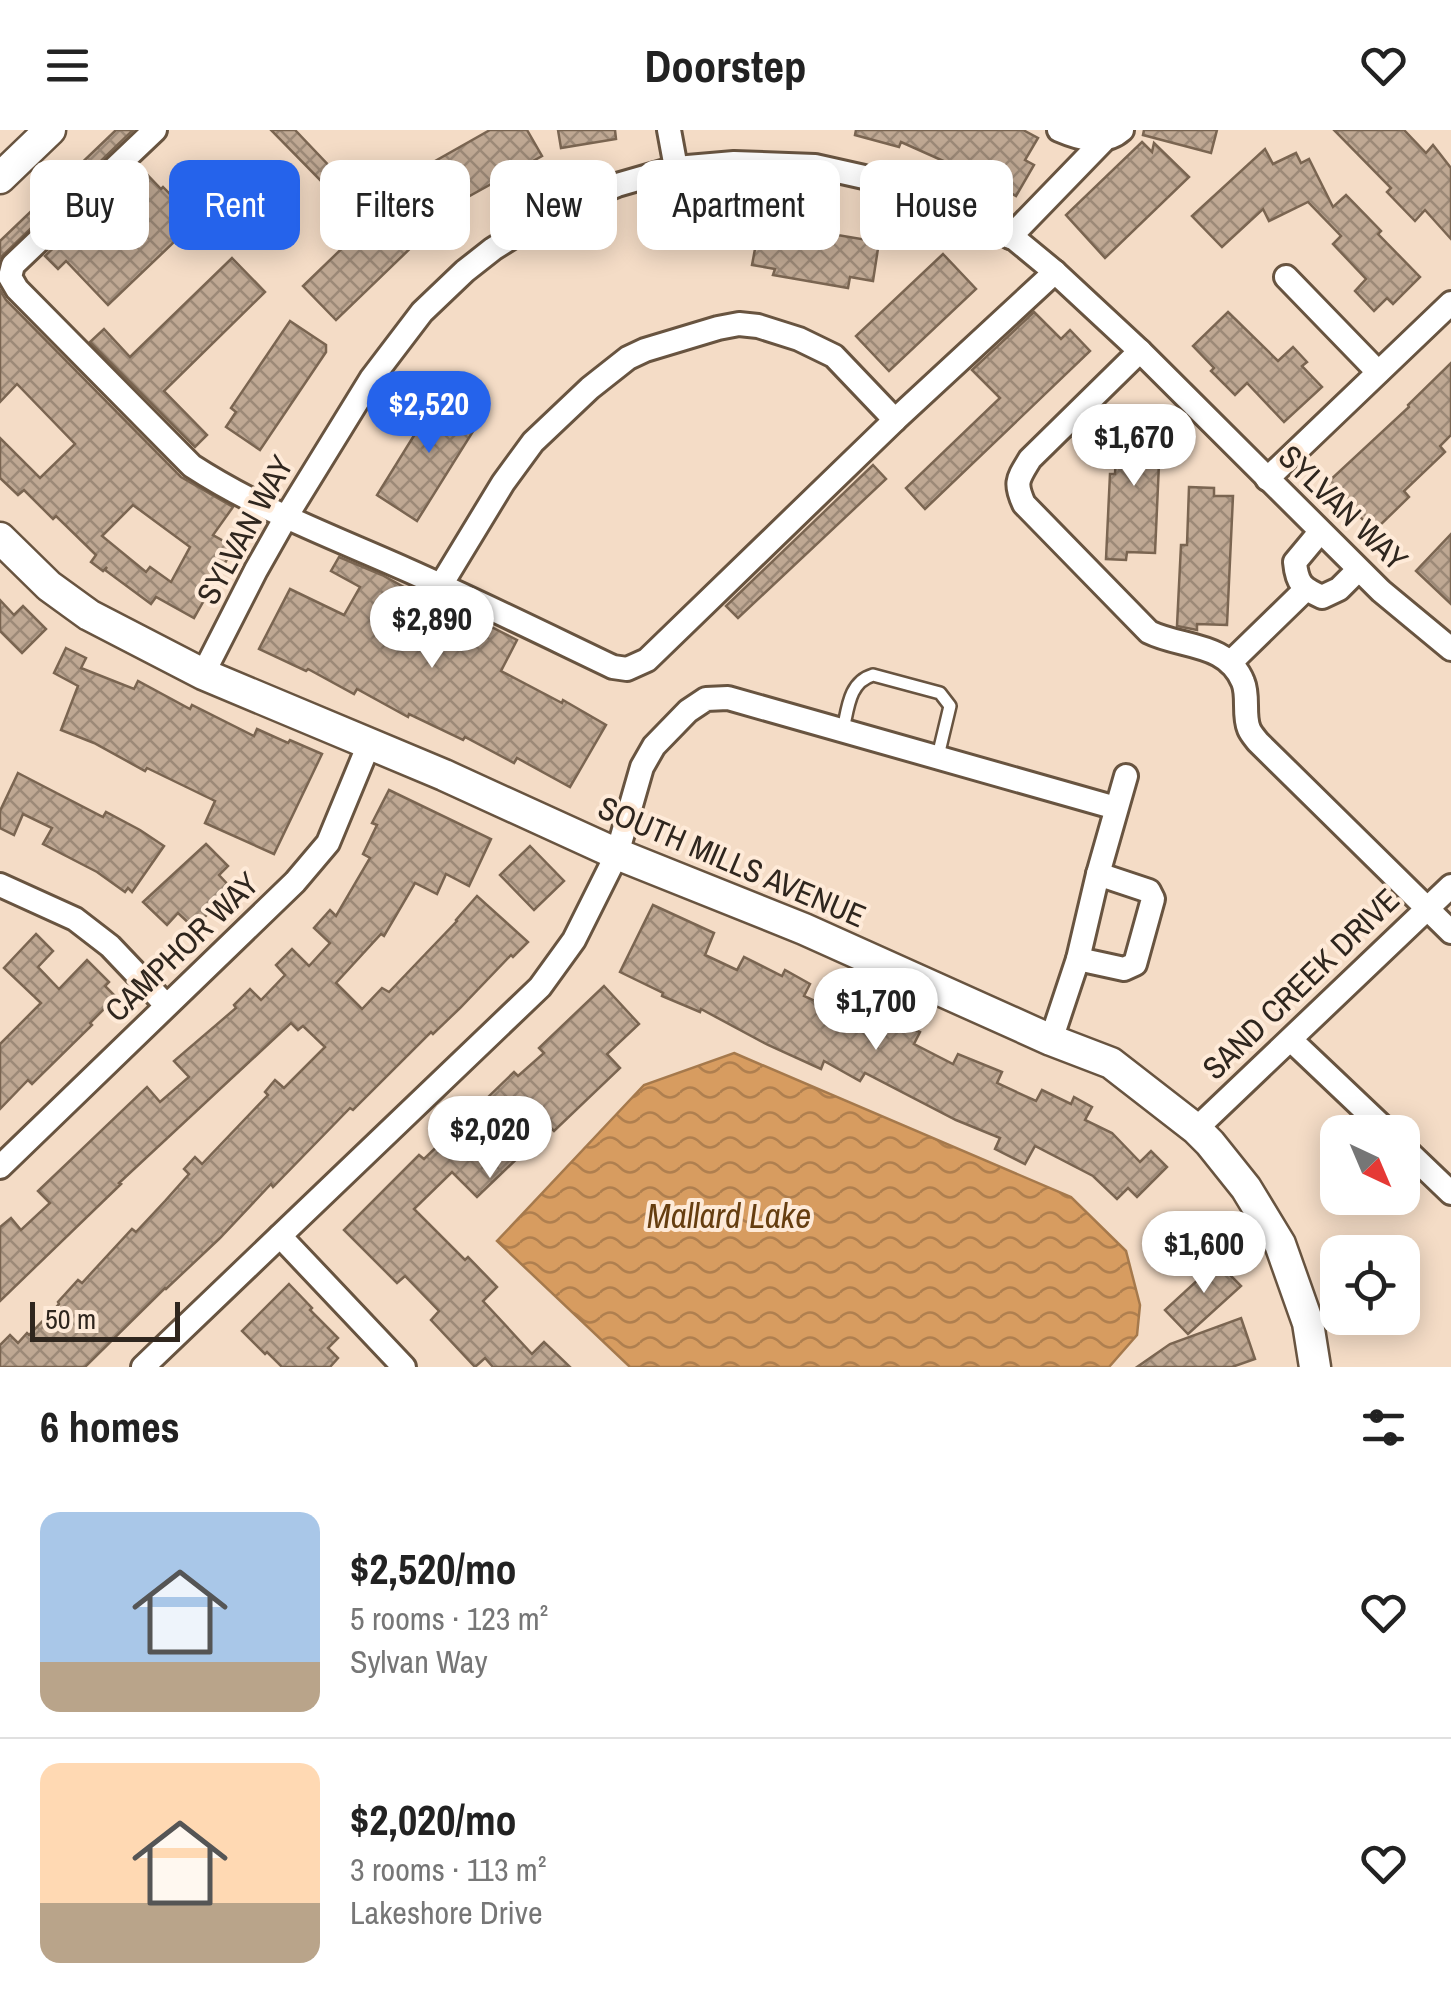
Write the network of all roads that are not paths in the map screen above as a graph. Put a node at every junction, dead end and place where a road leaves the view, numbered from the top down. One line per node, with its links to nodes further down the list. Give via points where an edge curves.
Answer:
1 (50, 130): 7 (street)
2 (155, 130): 18 (street, via 13,265 10,276 192,466)
3 (668, 130): 6 (street)
4 (1060, 130): 5 (street, via 1075,137)
5 (1112, 135): 9 (street)
6 (674, 160)
7 (0, 178)
8 (637, 179): 18 (street, SYLVAN WAY, via 550,213 493,250 422,312)
9 (1013, 234)
10 (1013, 239): 11 (street, SYLVAN WAY)
11 (1055, 272): 14 (street, SYLVAN WAY); 16 (street)
12 (1286, 277): 15 (street)
13 (1451, 302): 15 (street)
14 (1140, 351): 17 (street, SYLVAN WAY); 25 (street, via 1030,459 1018,489 1024,504 1150,632)
15 (1378, 372): 17 (street)
16 (894, 420): 22 (street, via 648,660 627,669); 22 (street, via 834,356 758,326 718,328 644,350 590,388 533,442)
17 (1267, 479): 19 (street, SYLVAN WAY)
18 (286, 517): 22 (street); 26 (street, SYLVAN WAY)
19 (1320, 532): 21 (street, SYLVAN WAY); 23 (street, via 1295,562)
20 (0, 538): 26 (street, SOUTH MILLS AVENUE, via 89,615)
21 (1358, 570): 23 (street, via 1322,597); 24 (street, SYLVAN WAY)
22 (441, 585)
23 (1306, 590): 25 (street)
24 (1451, 650)
25 (1230, 663): 36 (street, via 1244,683 1248,728 1258,742)
26 (203, 674): 28 (street, SOUTH MILLS AVENUE)
27 (843, 730): 29 (street); 29 (lane, via 853,690 874,674 940,694 950,706); 32 (street, via 728,698 706,699 654,746)
28 (369, 744): 32 (street, SOUTH MILLS AVENUE); 39 (street, CAMPHOR WAY, via 328,843)
29 (938, 756): 31 (street)
30 (1126, 776): 31 (street)
31 (1116, 808): 33 (street)
32 (617, 854): 40 (street, SOUTH MILLS AVENUE); 47 (street, via 574,940 540,987)
33 (1098, 874): 38 (street); 38 (street, via 1150,891 1153,898 1135,964 1124,969)
34 (0, 885): 39 (street, via 74,919 110,946)
35 (1451, 886): 36 (street, SAND CREEK DRIVE)
36 (1428, 908): 37 (street); 41 (street, SAND CREEK DRIVE)
37 (1451, 932)
38 (1078, 959): 40 (street)
39 (166, 1006): 45 (street, CAMPHOR WAY)
40 (1052, 1040): 43 (street, SOUTH MILLS AVENUE, via 1110,1064)
41 (1291, 1040): 42 (street); 43 (street, SAND CREEK DRIVE)
42 (1370, 1115)
43 (1196, 1129): 50 (street, SOUTH MILLS AVENUE, via 1246,1188 1280,1244 1308,1323)
44 (1420, 1163): 46 (street)
45 (0, 1167)
46 (1451, 1193)
47 (280, 1236): 48 (street); 49 (street)
48 (143, 1367)
49 (404, 1367)
50 (1315, 1367)

